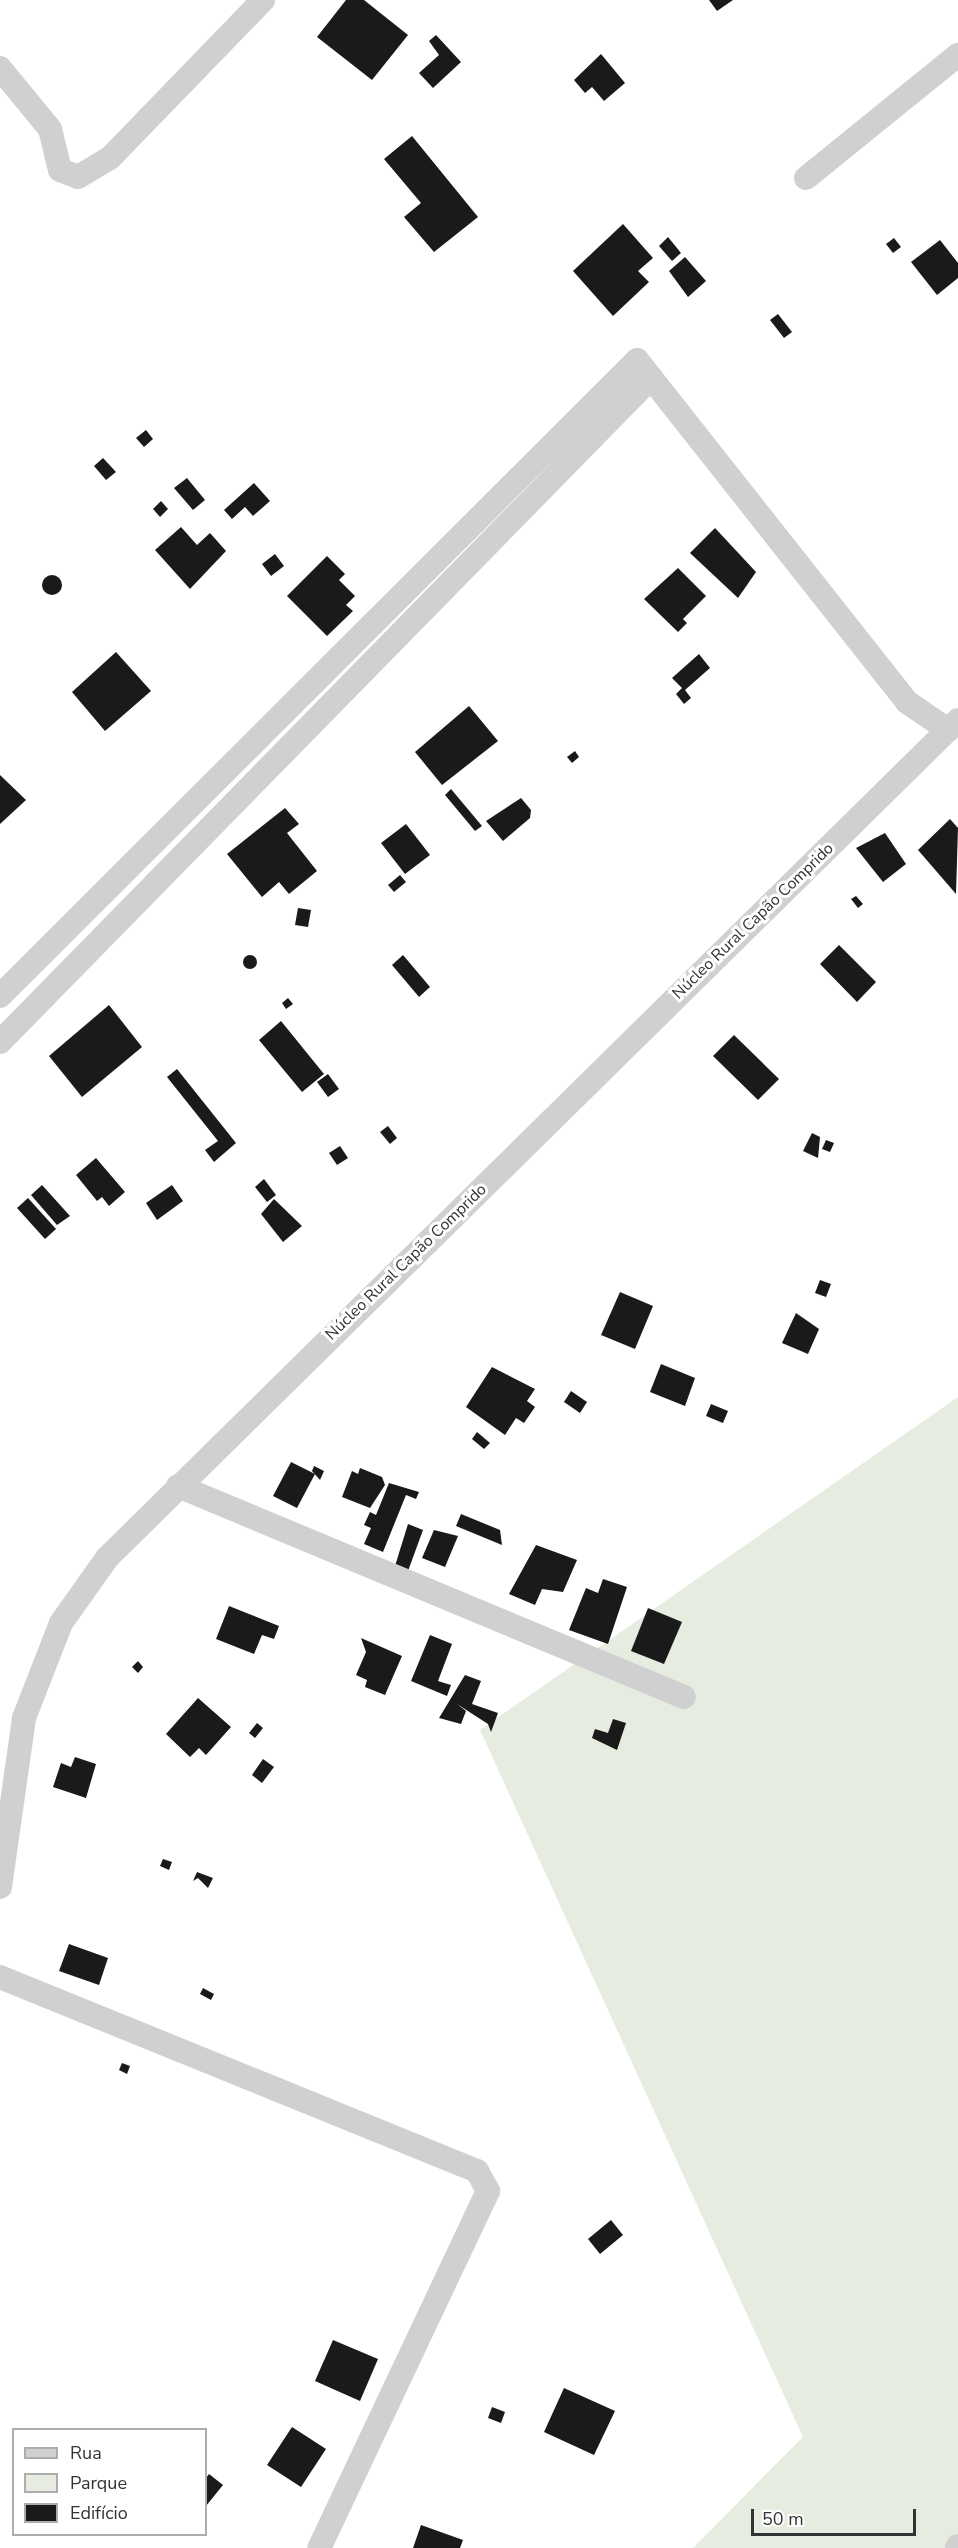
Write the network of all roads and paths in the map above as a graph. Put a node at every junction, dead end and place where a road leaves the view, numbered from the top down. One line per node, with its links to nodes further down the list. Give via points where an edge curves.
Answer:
1 (263, 0): 3 (street, via 110,158 78,177 60,170 50,129)
2 (958, 55): 4 (street)
3 (0, 68)
4 (806, 178)
5 (644, 369): 6 (street, via 907,702); 7 (street); 8 (street)
6 (953, 725): 11 (street, Núcleo Rural Capão Comprido)
7 (68, 927): 8 (street); 9 (street)
8 (92, 950): 10 (street)
9 (0, 996)
10 (0, 1042)
11 (178, 1486): 12 (street); 13 (street, Núcleo Rural Capão Comprido, via 107,1558 62,1623 24,1718)
12 (684, 1697)
13 (0, 1887)
14 (0, 1977): 15 (street, via 477,2171 488,2191)
15 (319, 2548)

